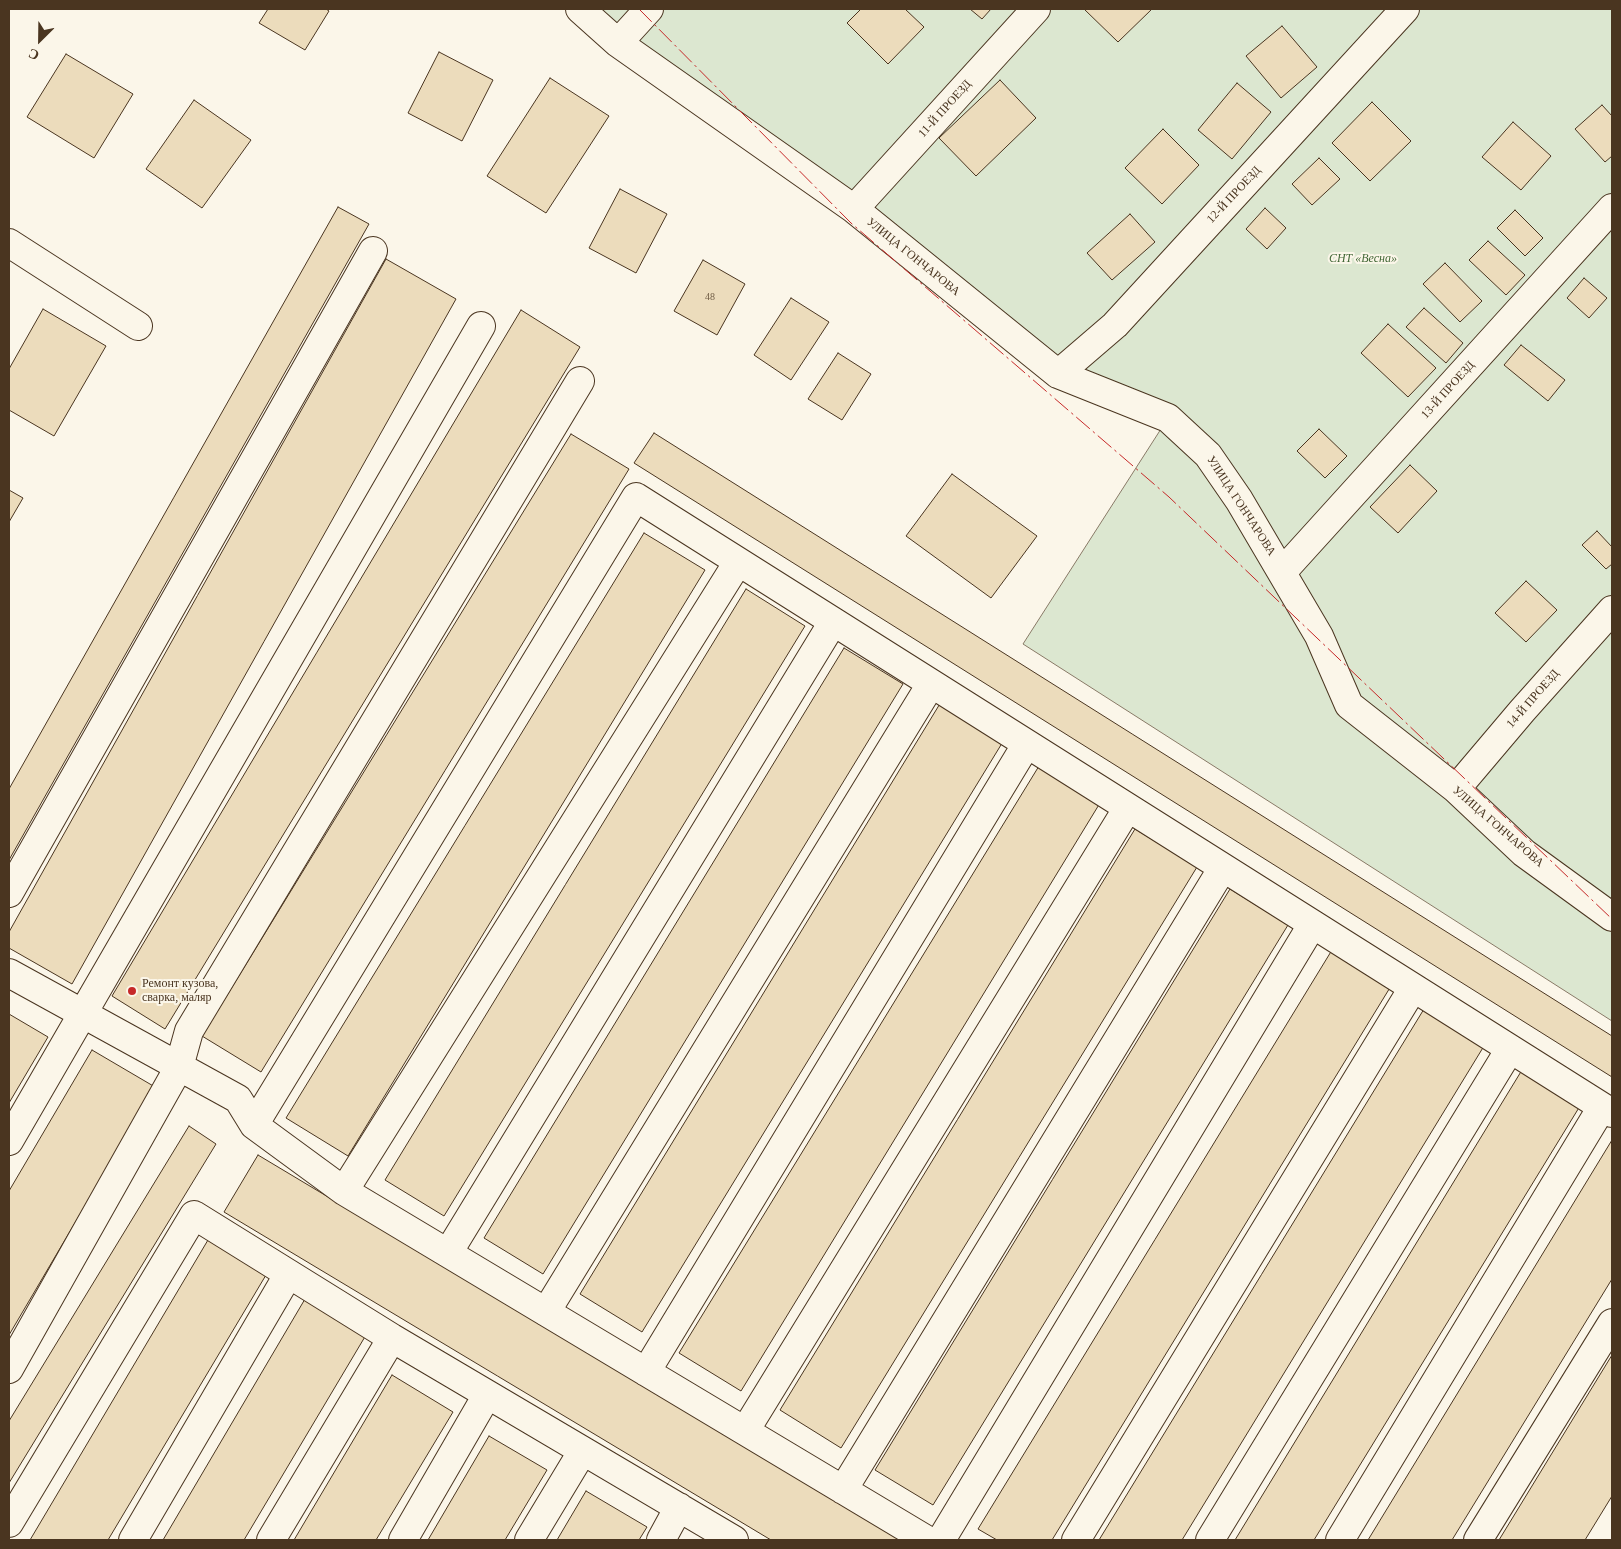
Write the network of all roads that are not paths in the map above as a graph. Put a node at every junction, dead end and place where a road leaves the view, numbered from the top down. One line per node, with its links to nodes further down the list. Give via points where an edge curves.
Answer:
1 (580, 9): 5 (street, УЛИЦА ГОНЧАРОВА)
2 (649, 9): 5 (street)
3 (1036, 9): 7 (street, 11-Й ПРОЕЗД)
4 (1405, 9): 12 (street, 12-Й ПРОЕЗД, via 1115,324)
5 (618, 43): 7 (street, УЛИЦА ГОНЧАРОВА)
6 (1612, 208): 15 (street, 13-Й ПРОЕЗД)
7 (854, 209): 12 (street, УЛИЦА ГОНЧАРОВА)
8 (9, 243): 10 (street)
9 (373, 251): 23 (street)
10 (138, 326)
11 (481, 326): 28 (street)
12 (1058, 374): 15 (street, УЛИЦА ГОНЧАРОВА, via 1168,418 1208,455)
13 (580, 381): 30 (street, via 189,1031)
14 (738, 562): 17 (street); 32 (street, via 636,497); 34 (street)
15 (1283, 571): 20 (street, УЛИЦА ГОНЧАРОВА, via 1319,636 1349,704)
16 (1612, 610): 20 (street, 14-Й ПРОЕЗД)
17 (833, 622): 18 (street); 35 (street)
18 (931, 684): 19 (street); 37 (street)
19 (1026, 745): 21 (street); 41 (street)
20 (1456, 789): 24 (street, УЛИЦА ГОНЧАРОВА, via 1524,853)
21 (1127, 809): 22 (street); 43 (street)
22 (1222, 869): 25 (street); 45 (street)
23 (9, 893)
24 (1612, 917)
25 (1312, 925): 27 (street); 55 (street)
26 (9, 973): 28 (street)
27 (1413, 988): 29 (street); 56 (street)
28 (84, 1014): 30 (street); 33 (street)
29 (1510, 1049): 31 (street); 57 (street)
30 (179, 1067): 32 (street, via 238,1099); 40 (street)
31 (1607, 1110): 58 (street)
32 (254, 1125): 34 (street)
33 (9, 1141)
34 (344, 1191): 35 (street)
35 (448, 1253): 37 (street)
36 (288, 1275): 39 (street); 47 (street, via 194,1215); 48 (street)
37 (546, 1312): 41 (street)
38 (1612, 1323): 59 (street)
39 (392, 1338): 42 (street); 49 (street)
40 (9, 1369)
41 (646, 1372): 43 (street)
42 (487, 1395): 44 (street); 50 (street)
43 (745, 1431): 45 (street)
44 (582, 1452): 46 (street); 51 (street)
45 (843, 1490): 54 (street)
46 (680, 1507): 52 (street); 53 (street)
47 (9, 1522)
48 (133, 1540)
49 (271, 1540)
50 (403, 1540)
51 (529, 1540)
52 (660, 1540)
53 (734, 1540)
54 (926, 1540)
55 (941, 1540)
56 (1076, 1540)
57 (1210, 1540)
58 (1340, 1540)
59 (1478, 1540)

